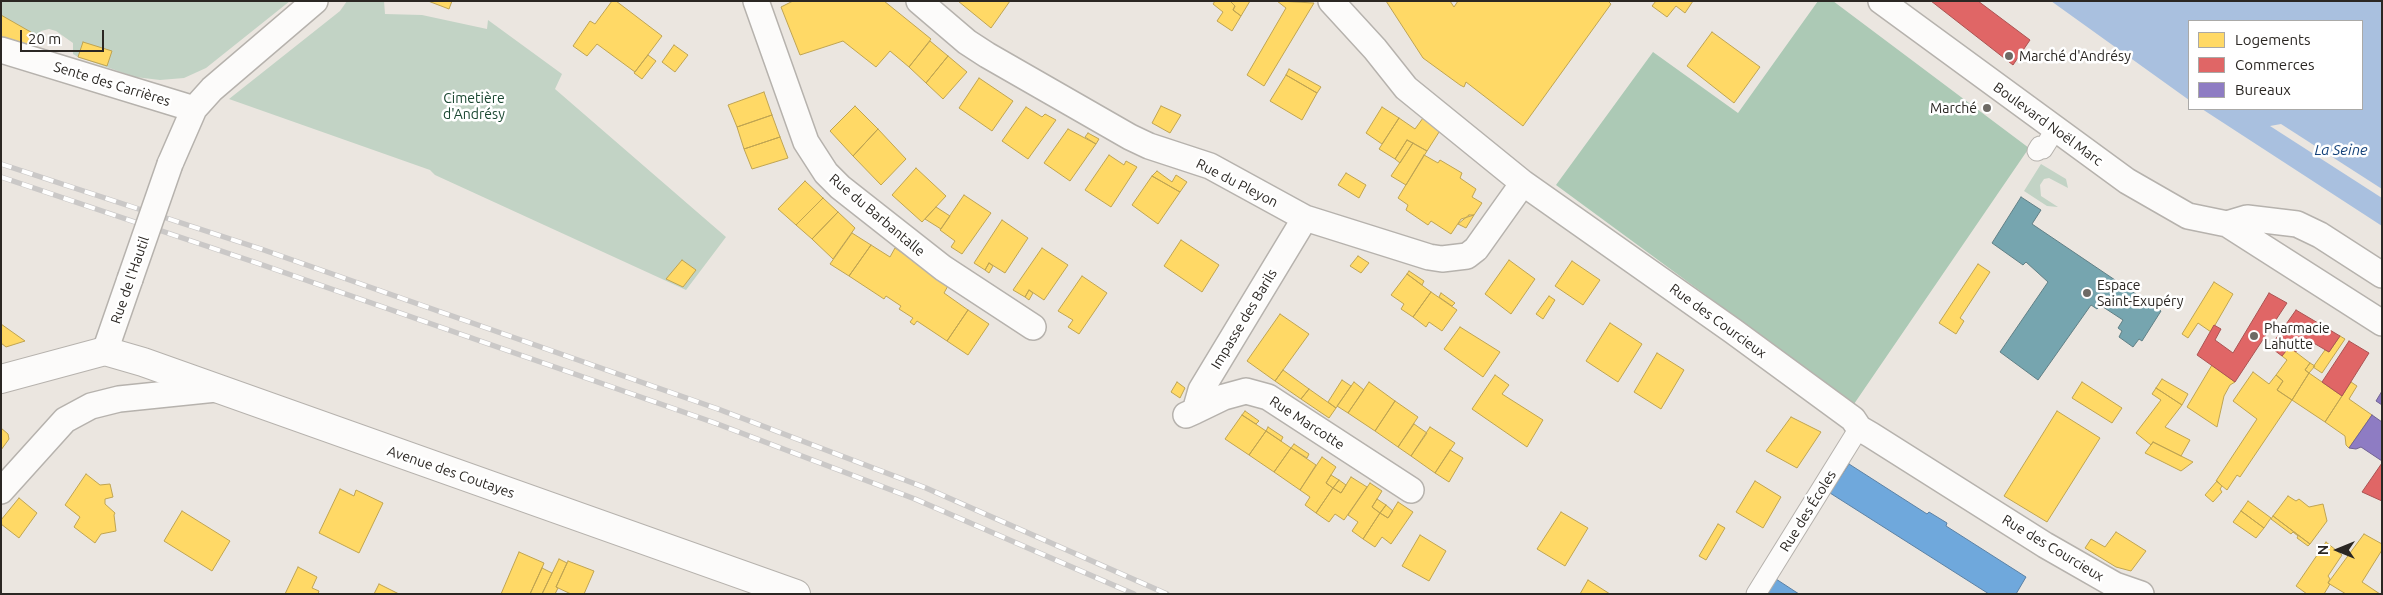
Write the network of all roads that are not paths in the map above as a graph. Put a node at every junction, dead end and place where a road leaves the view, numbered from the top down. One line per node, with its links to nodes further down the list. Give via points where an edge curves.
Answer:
1 (315, 1): 7 (street, Rue de l'Hautil, via 212,89)
2 (756, 1): 15 (street, Rue du Barbantalle, via 806,142 826,173 929,258)
3 (919, 1): 11 (street, Rue du Pleyon, via 987,55 1130,136 1149,146 1210,166)
4 (1881, 1): 8 (street, Boulevard Noël Marc)
5 (1334, 5): 10 (street, Rue des Courcieux, via 1406,88)
6 (1, 50): 7 (street, Sente des Carrières)
7 (194, 109): 16 (street, Rue de l'Hautil, bridge, via 170,164)
8 (2055, 130): 9 (street, via 2043,149 2040,146); 12 (street, Boulevard Noël Marc, via 2126,181 2168,206 2188,216)
9 (2037, 151)
10 (1522, 183): 11 (street, Rue du Pleyon, via 1476,249 1457,258 1429,257); 20 (street, Rue des Courcieux, via 1733,331 1853,419)
11 (1305, 218): 19 (street, Impasse des Barils)
12 (2227, 224): 13 (street, Boulevard Noël Marc, via 2247,218 2297,224); 14 (street, Boulevard Noël Marc)
13 (2382, 274)
14 (2382, 323)
15 (1033, 327)
16 (105, 351): 17 (street); 18 (street, Avenue des Coutayes)
17 (1, 379)
18 (216, 389): 22 (street, via 119,399 91,406 65,420); 24 (street, Avenue des Coutayes)
19 (1190, 413): 21 (street, Rue Marcotte, via 1246,391 1268,397)
20 (1859, 428): 23 (street, Rue des Courcieux, via 2045,545 2115,585); 25 (street, Rue des Écoles)
21 (1411, 490)
22 (1, 491)
23 (2139, 593)
24 (796, 594)
25 (1756, 594)

